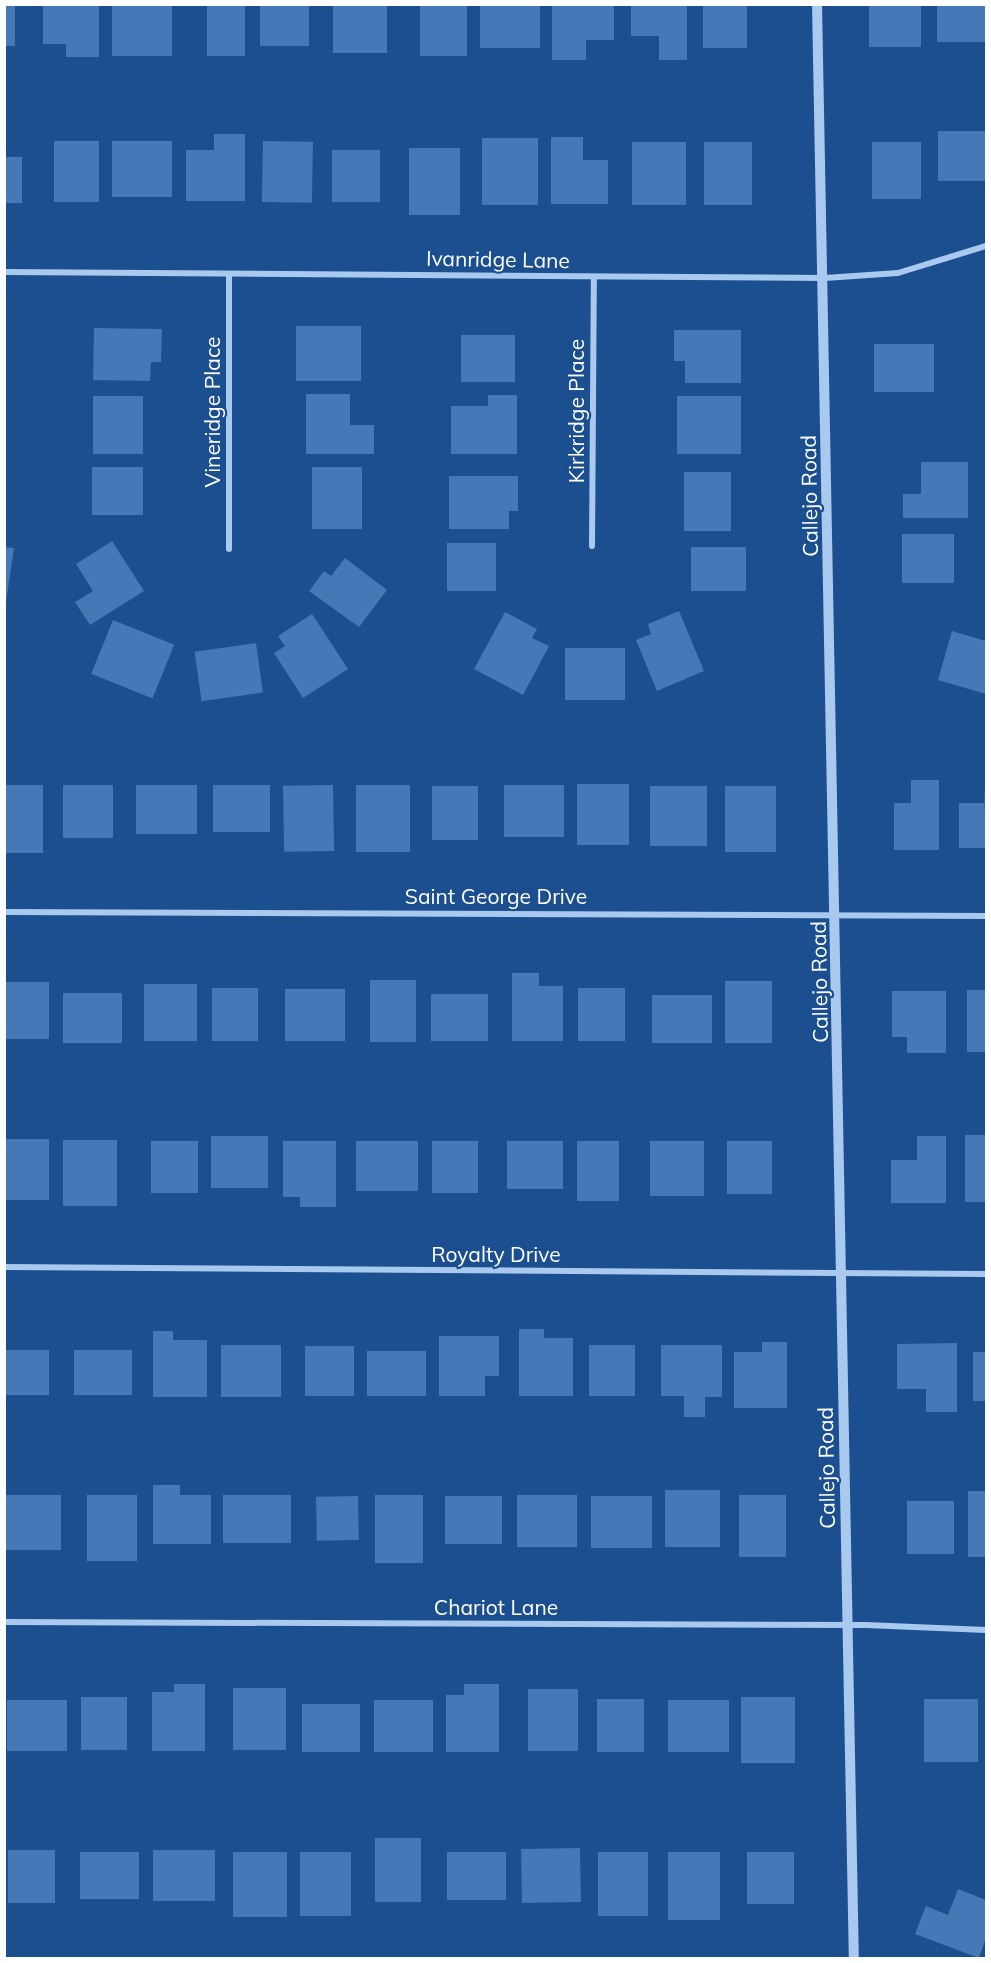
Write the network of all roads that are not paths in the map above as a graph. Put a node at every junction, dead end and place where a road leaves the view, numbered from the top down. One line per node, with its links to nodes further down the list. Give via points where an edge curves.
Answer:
1 (817, 4): 6 (street, Callejo Road)
2 (987, 246): 6 (street, Ivanridge Lane, via 898,273)
3 (4, 272): 4 (street, Ivanridge Lane)
4 (229, 274): 5 (street, Ivanridge Lane); 8 (street, Vineridge Place)
5 (594, 277): 6 (street, Ivanridge Lane); 7 (street, Kirkridge Place)
6 (825, 278): 10 (street, Callejo Road)
7 (592, 546)
8 (229, 549)
9 (4, 912): 10 (street, Saint George Drive)
10 (837, 915): 11 (street, Saint George Drive); 13 (street, Callejo Road)
11 (987, 916)
12 (4, 1267): 13 (street, Royalty Drive)
13 (842, 1272): 14 (street, Royalty Drive); 16 (street, Callejo Road)
14 (987, 1274)
15 (4, 1622): 16 (street, Chariot Lane)
16 (849, 1625): 17 (street, Chariot Lane); 18 (street, Callejo Road)
17 (987, 1630)
18 (854, 1959)

